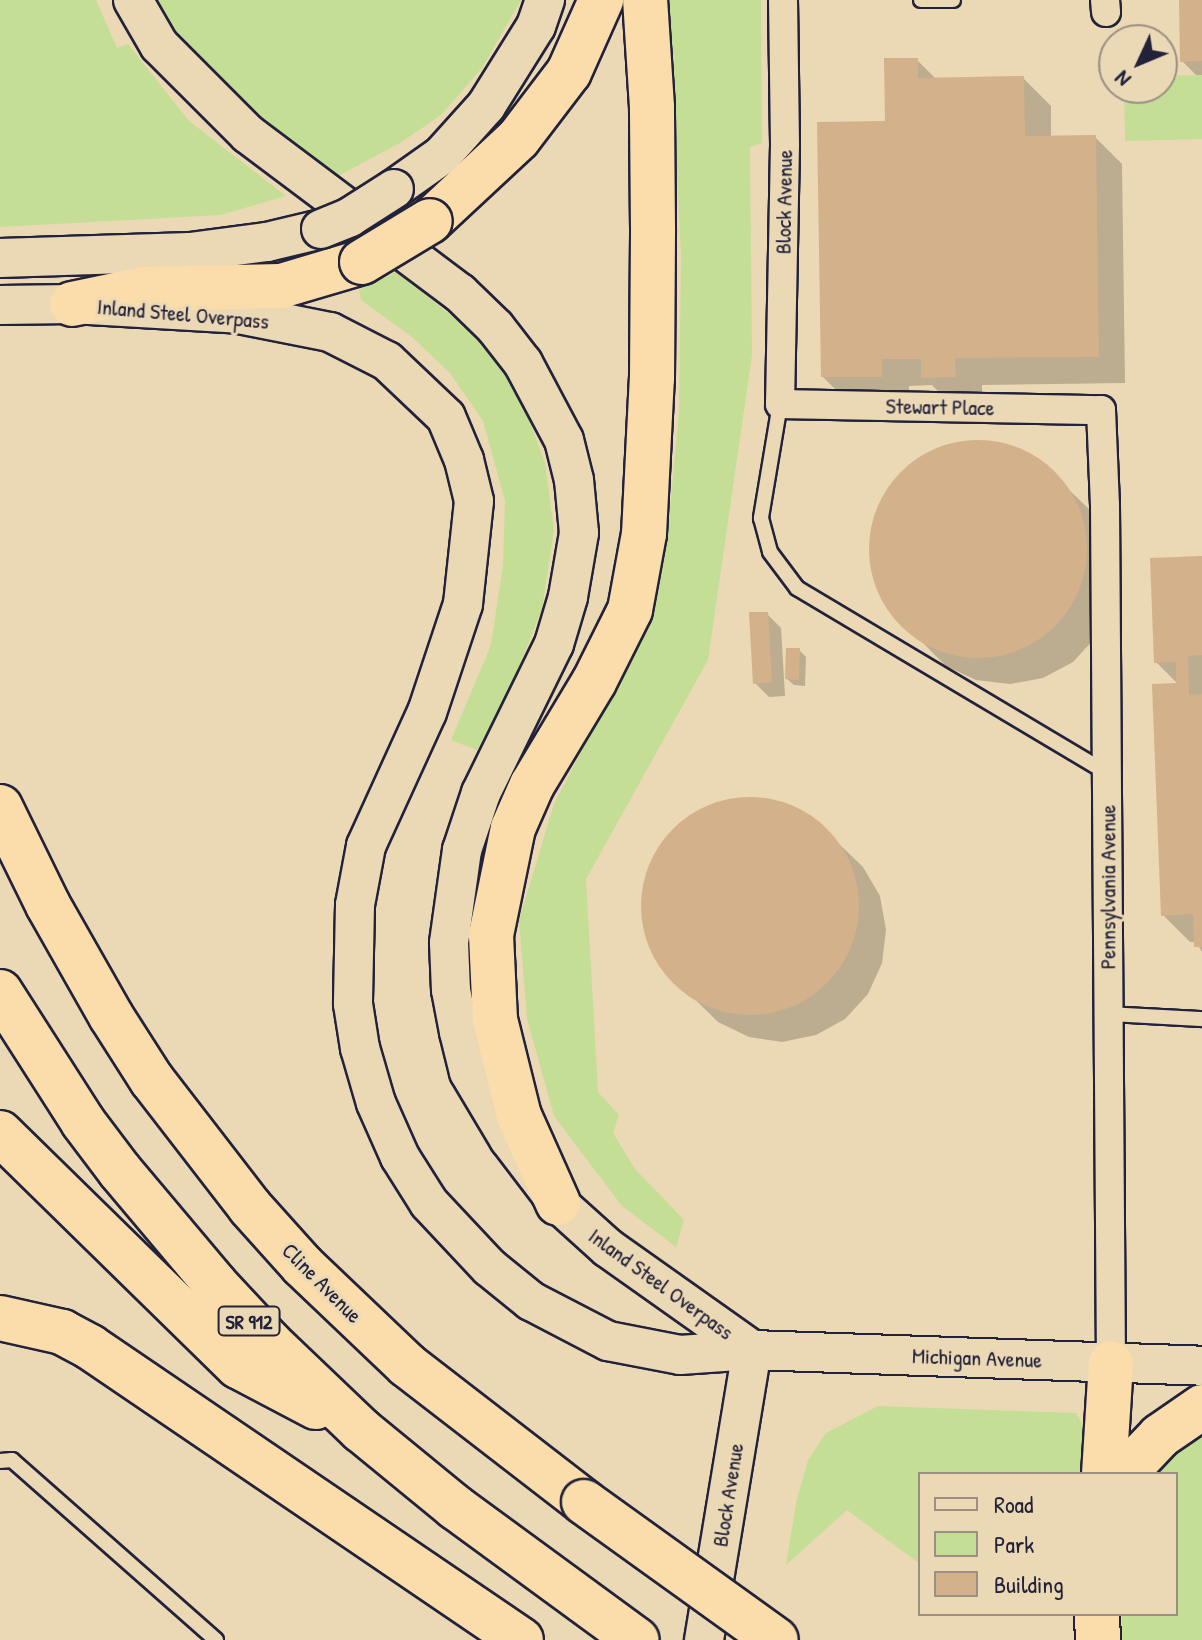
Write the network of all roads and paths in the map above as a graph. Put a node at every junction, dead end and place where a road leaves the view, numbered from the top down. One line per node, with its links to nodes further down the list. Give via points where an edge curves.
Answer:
1 (133, 0): 19 (main road, Inland Steel Overpass, via 159,45 248,134 460,293 495,327 523,363 564,440 579,533 568,597 554,644 481,793 462,850 449,943 451,990 469,1072 509,1139)
2 (545, 0): 8 (main road, bridge, via 536,26 486,106 442,155 350,217 267,242 190,252)
3 (601, 0): 9 (highway, bridge, via 569,72 518,139 430,221 362,262 281,286 145,289)
4 (645, 0): 19 (highway, via 653,243 644,534 630,610 513,828 491,935 495,1020 519,1116)
5 (783, 0): 11 (street, Block Avenue)
6 (921, 0): 7 (lane)
7 (953, 0)
8 (0, 258)
9 (72, 304): 10 (main road, Inland Steel Overpass); 21 (main road, Inland Steel Overpass, via 239,314 330,332 387,361 446,417 474,501 463,604 427,712 366,846 355,905 353,1004 376,1103 400,1157 429,1203 489,1267 531,1301 608,1341 680,1355)
10 (0, 305)
11 (780, 404): 12 (street, Stewart Place); 13 (lane, via 761,518 770,552 797,588)
12 (1101, 410): 13 (street, Pennsylvania Avenue)
13 (1107, 772): 16 (street, Pennsylvania Avenue)
14 (0, 807): 34 (highway, Cline Avenue, bridge, via 48,905 152,1080 302,1265 407,1365 584,1502)
15 (0, 992): 25 (highway, SR 912, via 83,1122 155,1215 270,1343)
16 (1109, 1014): 17 (lane); 22 (street, Pennsylvania Avenue)
17 (1202, 1019)
18 (0, 1133): 25 (highway, via 238,1366)
19 (558, 1203): 21 (main road, Inland Steel Overpass, via 608,1248)
20 (0, 1318): 31 (highway, via 62,1332 90,1347)
21 (752, 1350): 22 (main road, Michigan Avenue); 33 (main road, Block Avenue)
22 (1111, 1363): 23 (main road, Michigan Avenue); 27 (highway)
23 (1202, 1366)
24 (1202, 1407): 28 (highway, via 1160,1436)
25 (361, 1430): 32 (highway, SR 912, via 455,1507)
26 (0, 1461): 30 (lane, via 12,1460)
27 (1104, 1472)
28 (1126, 1472)
29 (1097, 1616): 35 (highway)
30 (216, 1640)
31 (521, 1640)
32 (637, 1640)
33 (704, 1640)
34 (776, 1640)
35 (1098, 1640)

